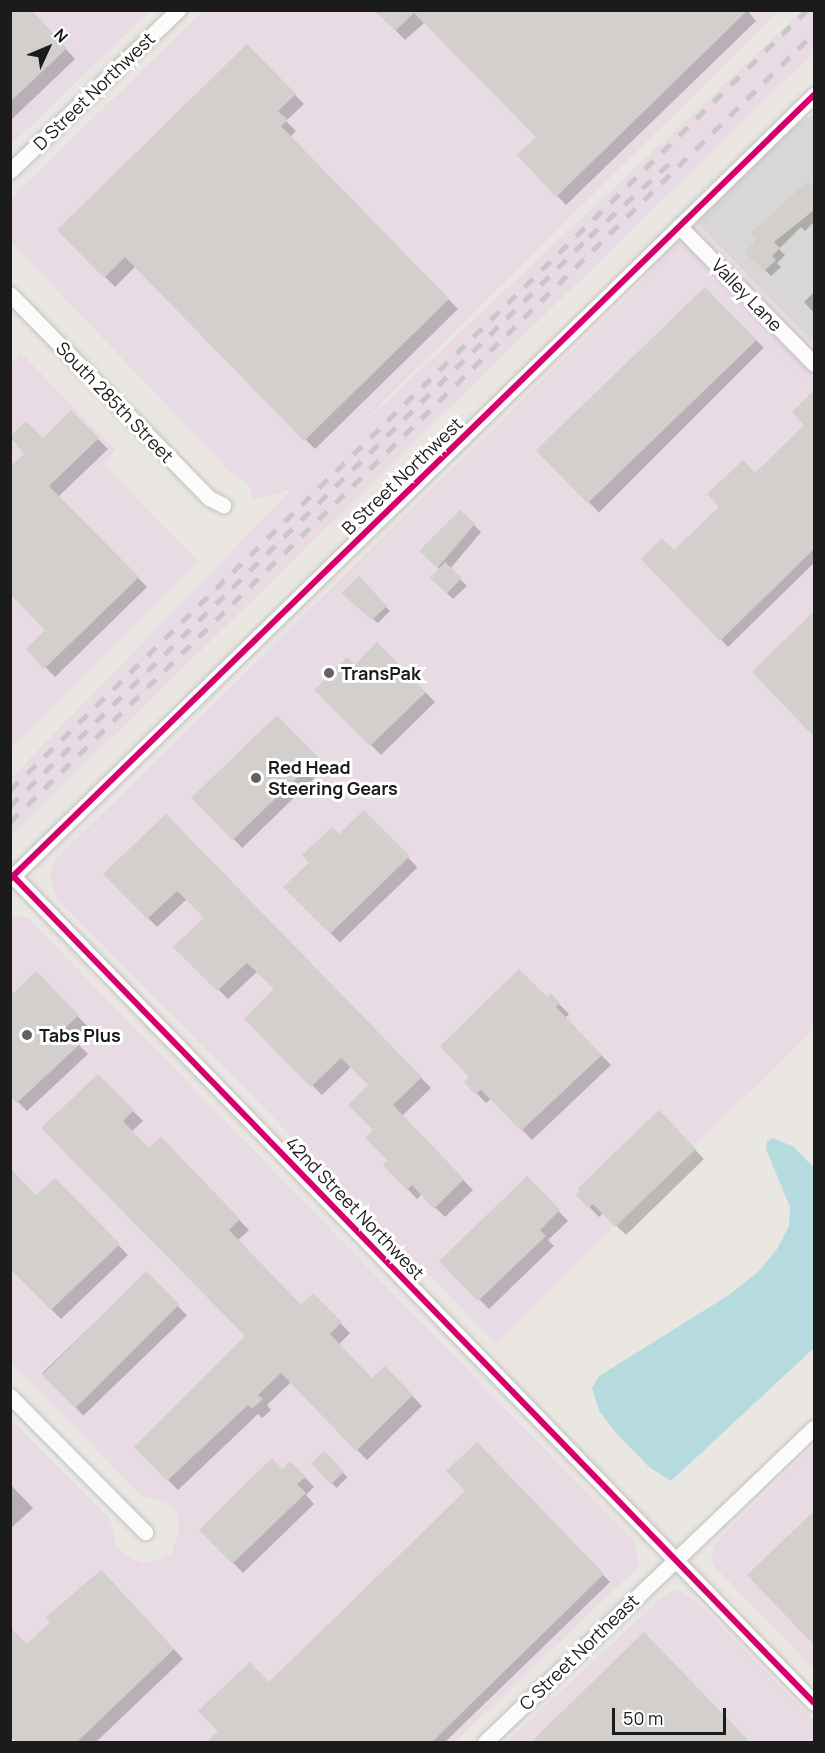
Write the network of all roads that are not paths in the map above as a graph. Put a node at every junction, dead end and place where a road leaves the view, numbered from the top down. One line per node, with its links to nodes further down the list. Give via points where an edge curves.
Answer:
1 (178, 10): 3 (street, D Street Northwest)
2 (814, 95): 4 (street, B Street Northwest)
3 (10, 171)
4 (679, 226): 6 (street, Valley Lane); 8 (street, B Street Northwest)
5 (10, 294): 7 (street, South 285th Street, via 209,498)
6 (814, 364)
7 (223, 505)
8 (12, 878): 12 (street, 42nd Street Northwest)
9 (10, 1396): 11 (street)
10 (814, 1428): 12 (street, C Street Northeast)
11 (145, 1532)
12 (674, 1561): 13 (street, 42nd Street Northwest); 14 (street, C Street Northeast)
13 (814, 1702)
14 (485, 1743)

